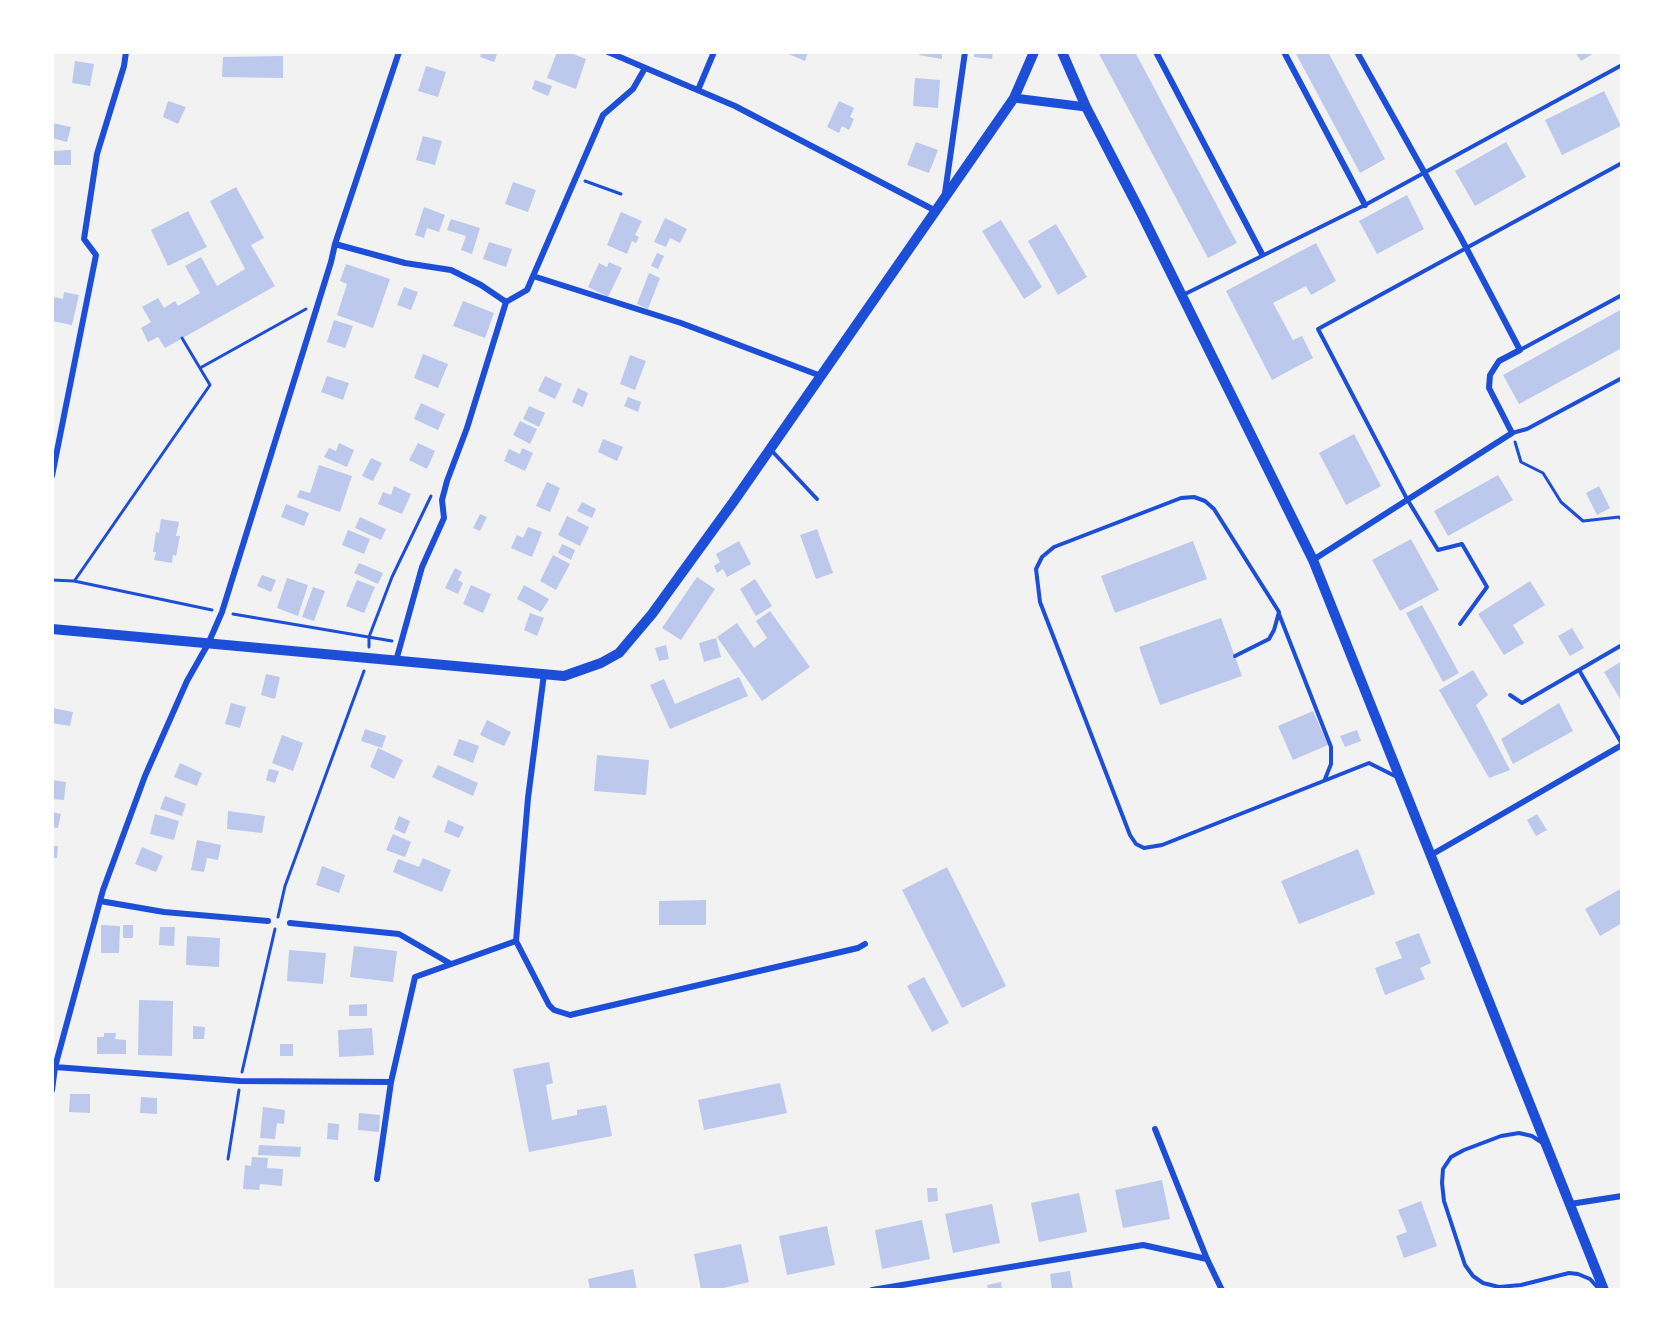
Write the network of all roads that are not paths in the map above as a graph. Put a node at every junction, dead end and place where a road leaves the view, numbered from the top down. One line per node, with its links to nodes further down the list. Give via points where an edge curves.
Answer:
1 (126, 52): 33 (street, via 97,154 84,239 96,255)
2 (399, 52): 21 (street)
3 (608, 52): 12 (street)
4 (714, 52): 13 (street)
5 (964, 52): 18 (street)
6 (1034, 52): 14 (main road)
7 (1062, 52): 15 (main road)
8 (1156, 52): 23 (street)
9 (1284, 52): 19 (street)
10 (1357, 52): 17 (street)
11 (1621, 66): 17 (lane)
12 (645, 68): 13 (street); 24 (street, via 633,90 603,115)
13 (698, 90): 20 (street)
14 (1014, 98): 15 (street); 18 (main road)
15 (1086, 107): 25 (main road)
16 (1622, 163): 22 (lane)
17 (1424, 174): 19 (lane); 22 (street)
18 (944, 199): 20 (main road)
19 (1365, 205): 23 (lane)
20 (936, 211): 29 (main road)
21 (335, 244): 27 (street, via 405,263 451,270); 40 (street, via 222,612)
22 (1466, 247): 28 (street); 35 (lane, via 1318,329)
23 (1262, 254): 25 (lane)
24 (533, 276): 27 (street, via 527,290); 29 (street, via 681,323)
25 (1182, 295): 36 (main road)
26 (1622, 295): 28 (lane)
27 (506, 302): 43 (street, via 447,481 442,500 444,518 422,567)
28 (1520, 350): 31 (street, via 1499,361 1490,375 1489,388)
29 (822, 376): 32 (main road)
30 (1622, 378): 31 (lane, via 1527,429)
31 (1512, 433): 35 (street)
32 (771, 449): 34 (lane); 45 (main road, via 620,653 564,676)
33 (52, 476)
34 (817, 499)
35 (1407, 499): 36 (street); 38 (lane, via 1438,550 1462,544 1487,587)
36 (1313, 560): 48 (main road)
37 (1279, 612): 42 (lane, via 1269,639); 49 (lane, via 1331,747 1331,764); 49 (lane, via 1214,509 1194,497 1181,498 1054,547 1036,569 1040,602 1136,844 1144,848 1162,845)
38 (1460, 624)
39 (52, 629): 40 (main road)
40 (208, 644): 43 (main road); 51 (street, via 187,681 145,776)
41 (1622, 645): 44 (lane)
42 (1235, 657)
43 (396, 661): 45 (main road)
44 (1580, 670): 46 (lane, via 1522,703); 47 (lane)
45 (544, 674): 54 (street)
46 (1510, 695)
47 (1622, 744): 50 (street)
48 (1399, 777): 49 (lane, via 1369,763); 50 (main road)
49 (1325, 780)
50 (1431, 855): 61 (main road)
51 (100, 901): 52 (street, via 164,912); 57 (street)
52 (268, 921)
53 (290, 923): 56 (street, via 399,934)
54 (516, 941): 55 (street, via 549,1005 554,1011 570,1015); 56 (street)
55 (865, 944)
56 (451, 964): 58 (street, via 415,977)
57 (55, 1067): 58 (street, via 240,1081); 59 (street)
58 (391, 1082): 62 (street)
59 (52, 1090)
60 (1155, 1129): 65 (street)
61 (1546, 1146): 64 (main road); 68 (lane, via 1519,1132 1451,1157 1443,1169 1444,1201 1466,1265 1483,1283 1499,1287 1569,1273 1590,1279)
62 (377, 1179)
63 (1622, 1196): 64 (street)
64 (1570, 1204): 68 (main road)
65 (1207, 1259): 66 (street, via 1143,1245); 67 (street)
66 (872, 1290)
67 (1222, 1290)
68 (1602, 1290)

